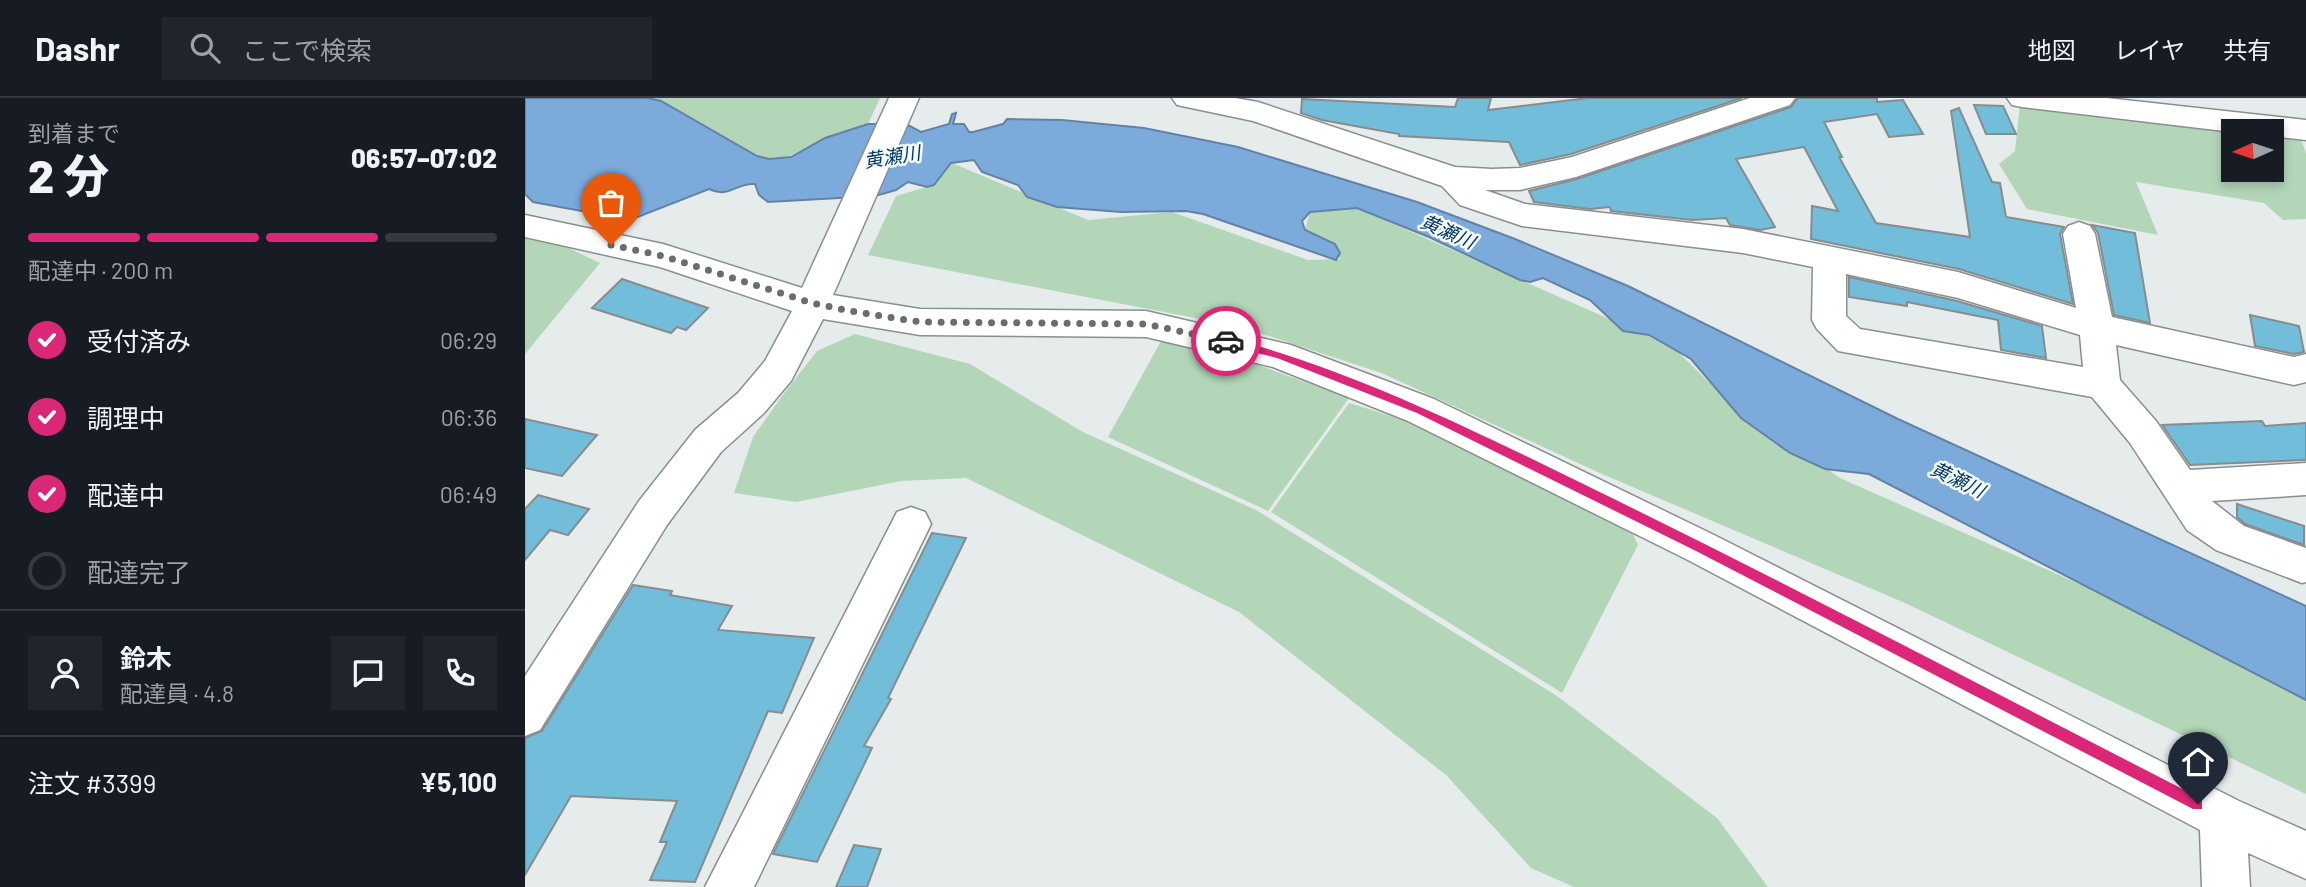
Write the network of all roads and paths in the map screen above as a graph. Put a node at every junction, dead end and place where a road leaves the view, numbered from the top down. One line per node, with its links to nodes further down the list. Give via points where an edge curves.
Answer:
1 (1187, 98): 6 (street)
2 (1780, 98): 8 (street, via 1576,167 1520,179)
3 (2022, 98): 5 (street)
4 (903, 100): 12 (street)
5 (2088, 102): 7 (street)
6 (1261, 105): 8 (street)
7 (2306, 130)
8 (1453, 178): 11 (street, via 1471,197 1522,215 1743,241)
9 (525, 226): 12 (street, via 663,256)
10 (2080, 234): 13 (street)
11 (1831, 259): 13 (street, via 1958,285); 15 (street, via 1829,320 1850,341)
12 (812, 303): 20 (street, via 778,371 751,403 708,441 653,513); 21 (street, via 920,322 1146,324 1279,355 1421,410 1700,547)
13 (2097, 327): 14 (street, via 2294,371); 15 (street)
14 (2306, 369)
15 (2103, 385): 17 (street)
16 (2306, 479): 17 (street)
17 (2181, 487): 19 (street, via 2200,518 2230,537)
18 (911, 524): 23 (street)
19 (2301, 565)
20 (525, 715)
21 (2223, 817): 22 (street); 24 (street)
22 (2306, 855)
23 (729, 887)
24 (2226, 887)

